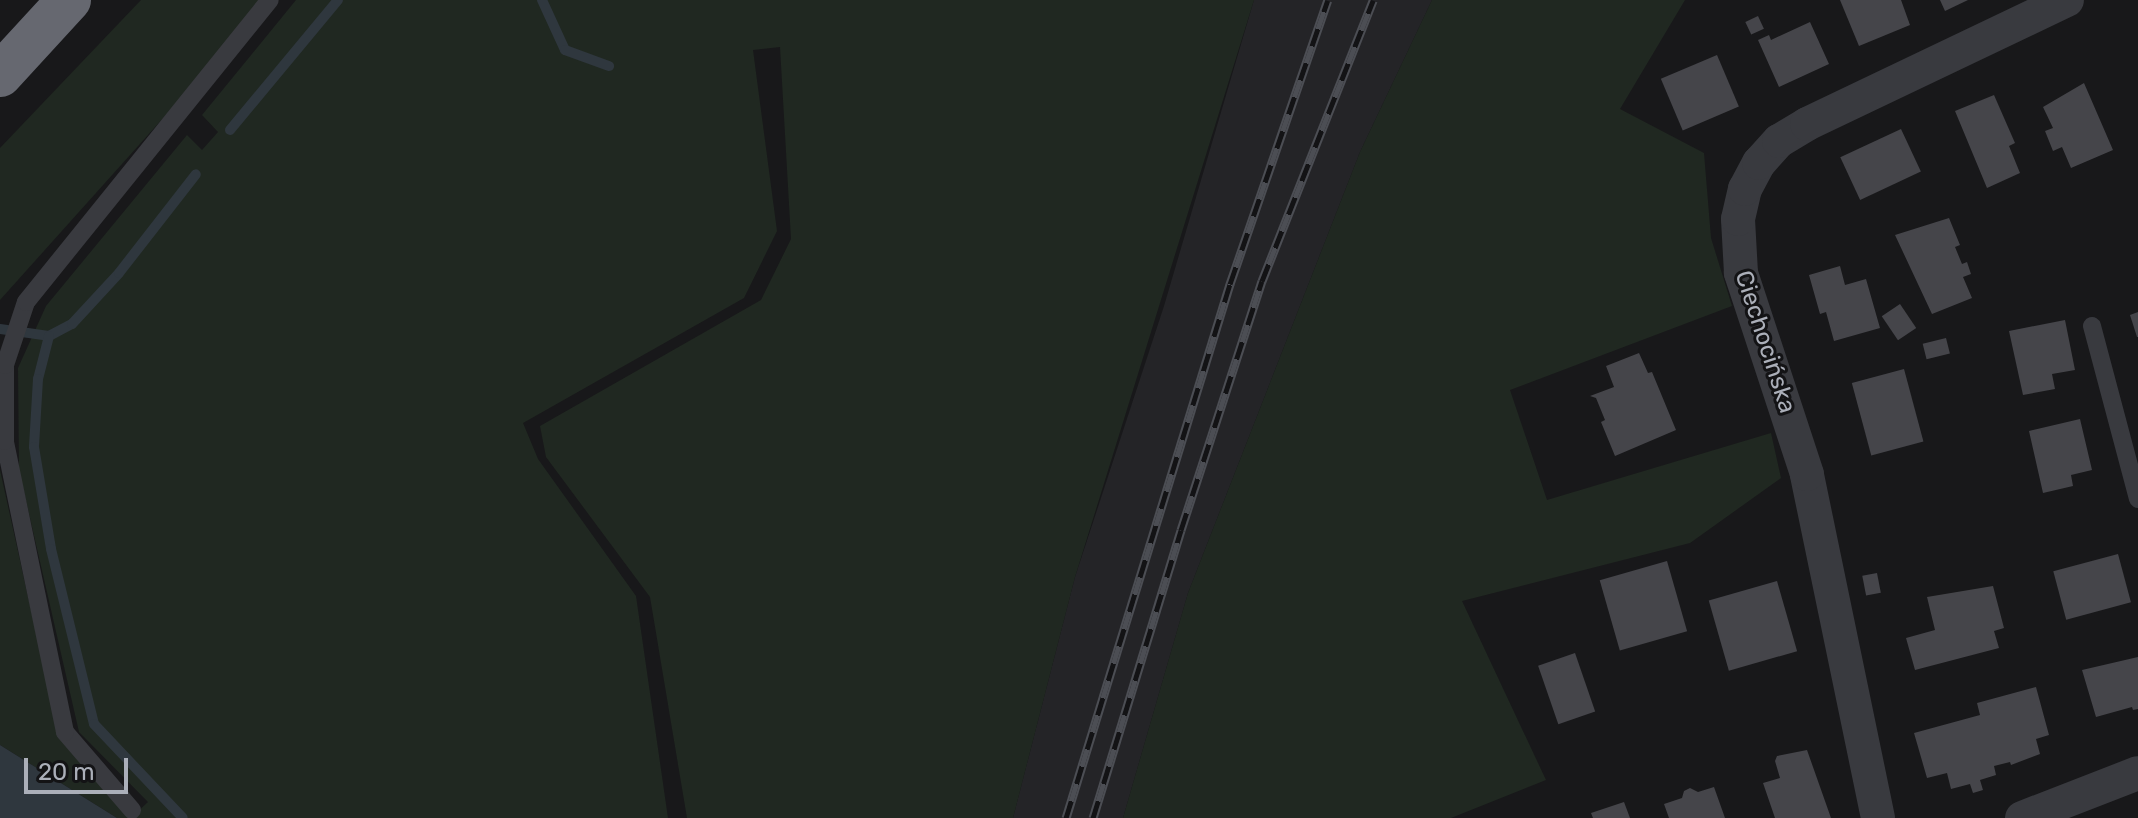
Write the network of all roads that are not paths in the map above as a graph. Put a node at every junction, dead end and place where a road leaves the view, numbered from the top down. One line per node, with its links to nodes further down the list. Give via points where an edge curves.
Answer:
1 (69, 0): 4 (highway)
2 (270, 0): 8 (lane, via 24,309 5,365 5,441 65,732)
3 (2045, 5): 9 (street, Ciechocińska, via 1779,141 1752,176 1738,219 1741,273 1807,474)
4 (0, 75)
5 (2092, 326): 6 (lane)
6 (2138, 499)
7 (2138, 773): 10 (street)
8 (132, 810)
9 (1878, 818)
10 (2022, 818)

